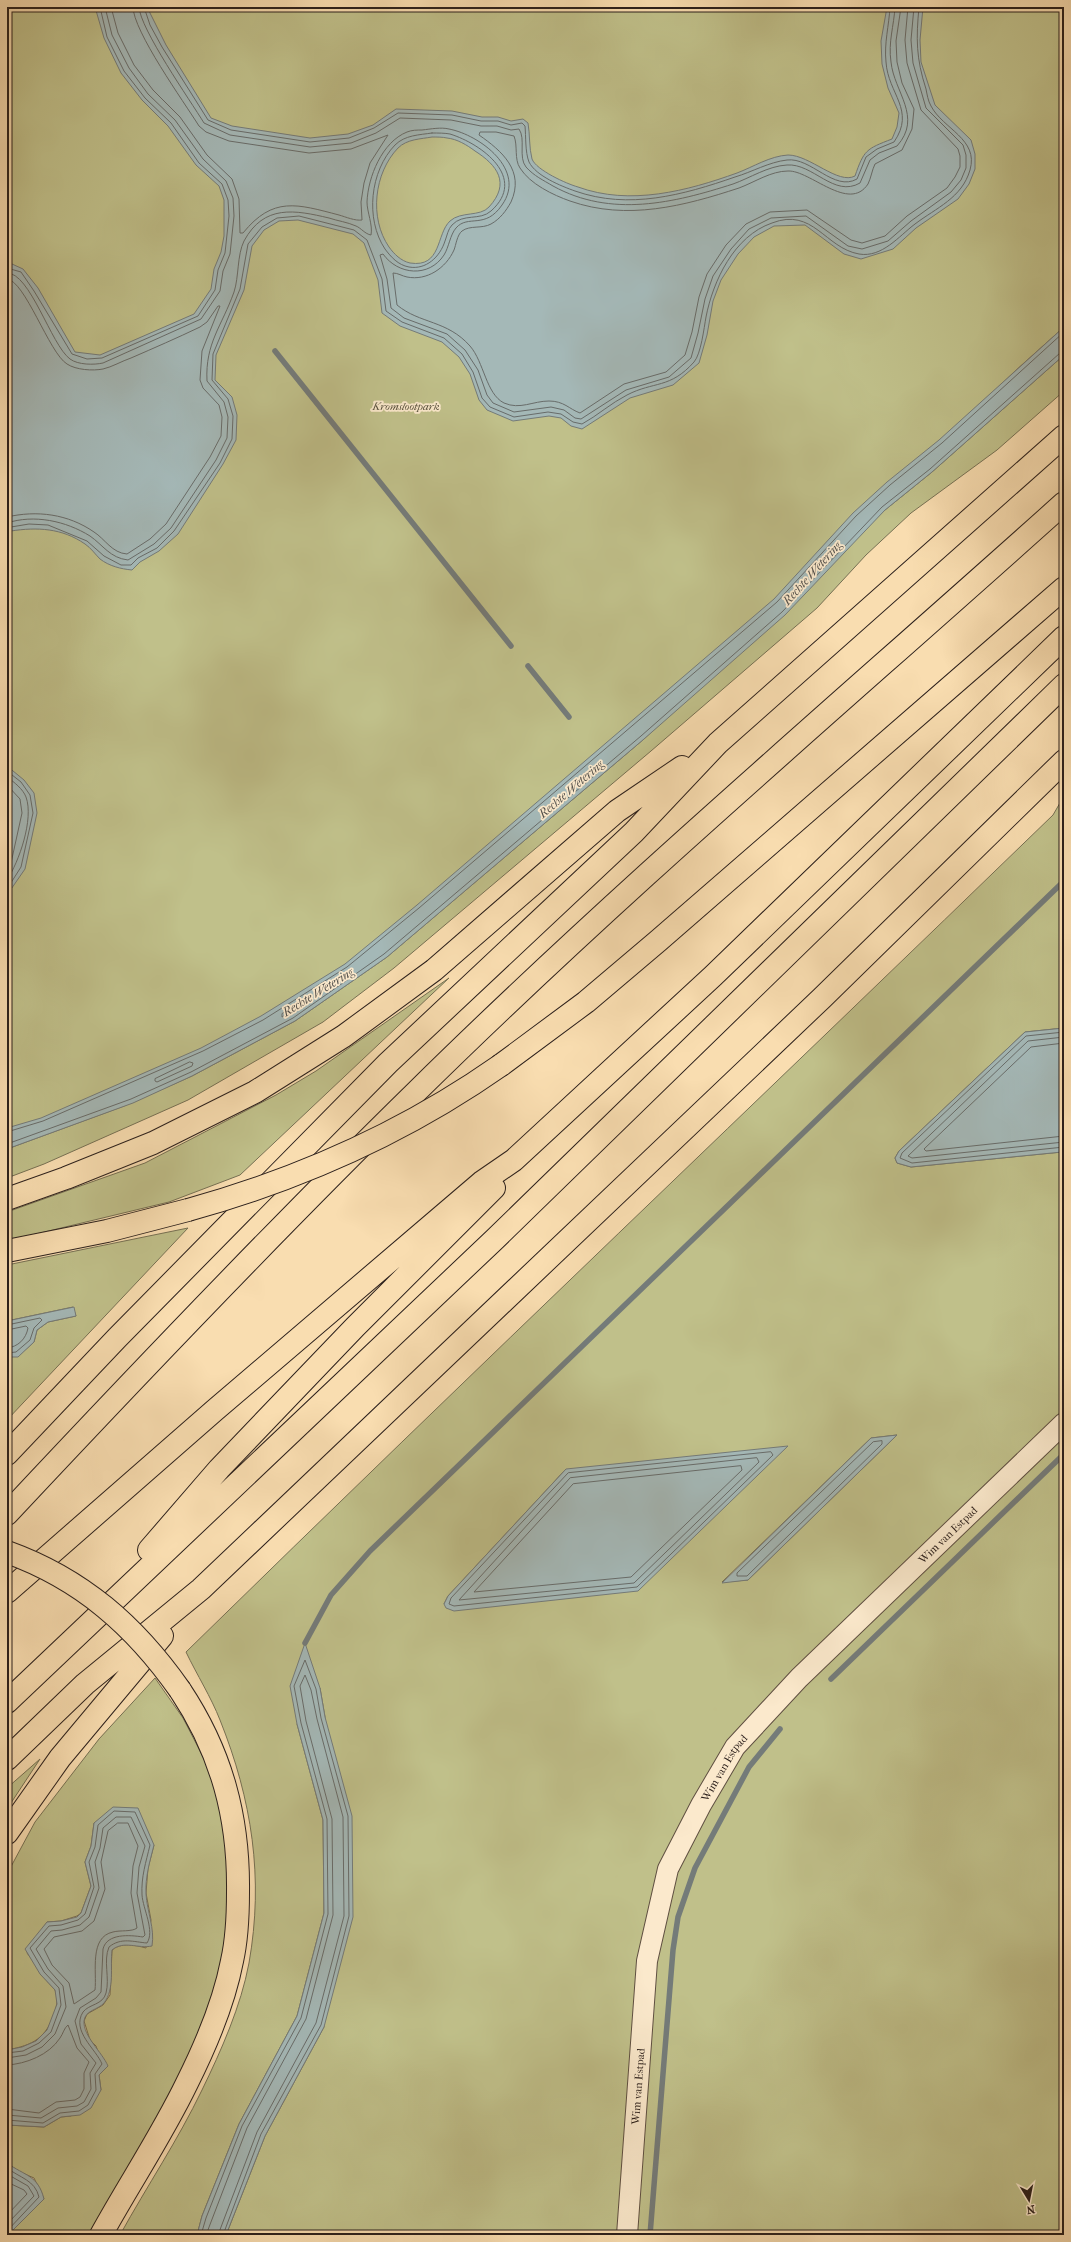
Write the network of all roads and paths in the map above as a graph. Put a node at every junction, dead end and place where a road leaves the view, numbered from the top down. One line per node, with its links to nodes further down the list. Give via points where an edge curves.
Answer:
1 (1064, 436): 6 (highway)
2 (1064, 504): 13 (highway, via 747,785 417,1090 156,1355)
3 (1064, 588): 10 (highway, bridge, via 652,946 586,1002 502,1065 414,1119 326,1162 247,1193 107,1231)
4 (1064, 637): 8 (highway, via 713,976)
5 (1064, 685): 17 (highway, via 518,1218)
6 (718, 743): 9 (highway, via 617,811 434,970 344,1036 255,1092 153,1143); 12 (highway, via 634,832 377,1074 117,1338)
7 (1064, 762): 15 (highway, via 822,998)
8 (514, 1160): 16 (highway, via 482,1182); 17 (highway, via 491,1192 355,1327 219,1469)
9 (7, 1199)
10 (7, 1251)
11 (1064, 1423): 22 (street, Wim van Estpad, via 799,1678 735,1747 701,1805 668,1869 647,1961)
12 (7, 1454)
13 (7, 1514)
14 (7, 1552): 21 (highway, bridge, via 51,1570 96,1599 139,1638 162,1664 206,1732 223,1776 236,1830 238,1921 232,1961 220,2006 188,2082)
15 (201, 1589): 19 (highway, via 85,1684); 20 (highway, via 60,1758)
16 (7, 1592)
17 (73, 1639): 18 (highway)
18 (7, 1702)
19 (7, 1759)
20 (7, 1833)
21 (101, 2235)
22 (627, 2235)

